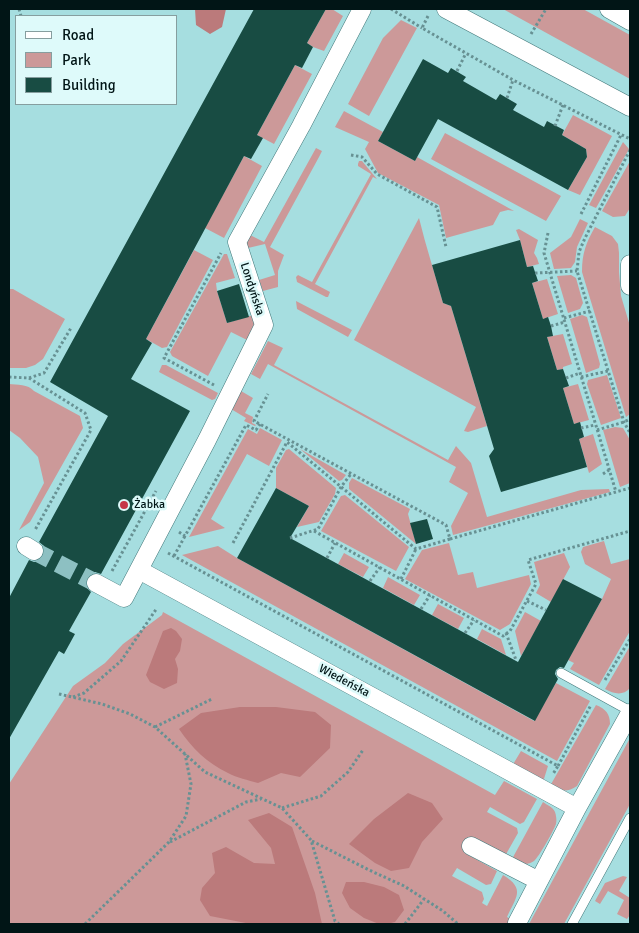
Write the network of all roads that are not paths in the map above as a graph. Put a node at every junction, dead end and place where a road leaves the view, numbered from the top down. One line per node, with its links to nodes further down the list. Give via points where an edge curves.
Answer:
1 (362, 9): 8 (street, Londyńska, via 237,242 264,325)
2 (446, 9): 5 (street)
3 (609, 9): 4 (street)
4 (630, 21)
5 (630, 108)
6 (630, 264): 7 (street)
7 (630, 286)
8 (140, 570): 9 (street, via 124,598); 12 (street, Wiedeńska)
9 (96, 583)
10 (561, 673): 11 (lane)
11 (630, 712): 12 (street)
12 (577, 808): 15 (street)
13 (630, 818): 17 (lane)
14 (471, 846): 15 (street)
15 (539, 881): 16 (street)
16 (517, 923)
17 (572, 924)

